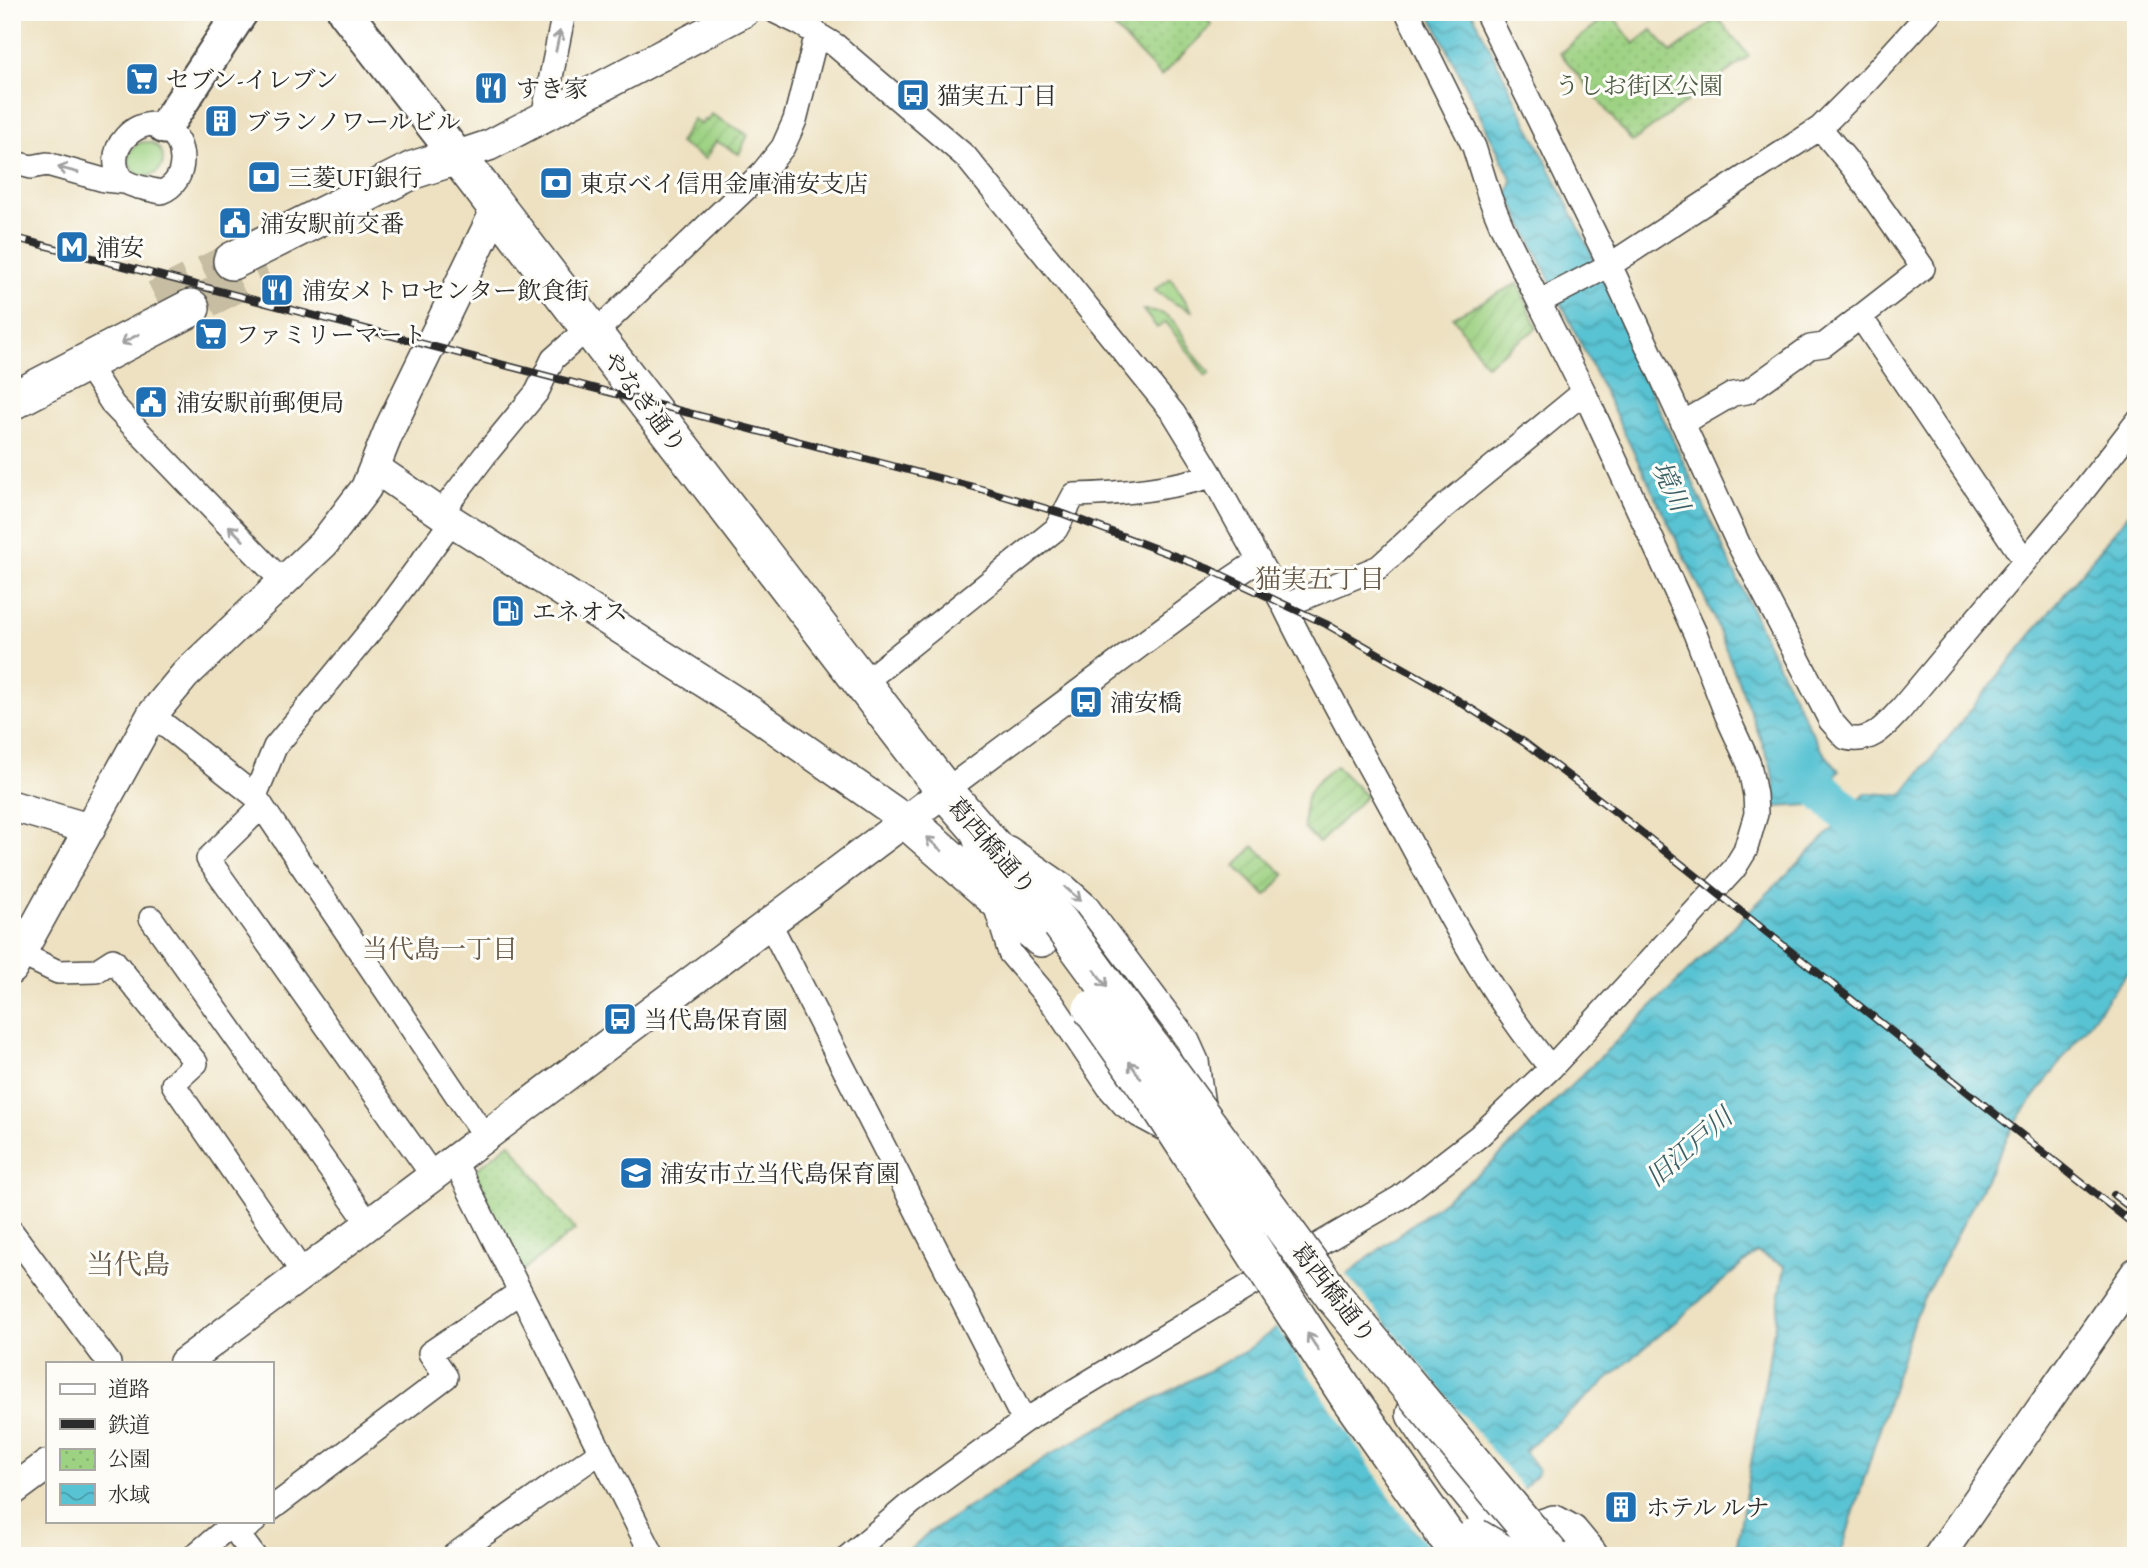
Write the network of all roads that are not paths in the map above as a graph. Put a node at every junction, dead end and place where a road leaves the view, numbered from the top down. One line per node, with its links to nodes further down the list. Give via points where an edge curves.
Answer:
1 (241, 12): 11 (main road)
2 (345, 12): 13 (main road, やなぎ通り)
3 (564, 12): 10 (street, one-way to 3)
4 (744, 12): 10 (street)
5 (776, 12): 9 (street)
6 (1407, 12): 19 (street, via 1474,147 1498,217)
7 (1486, 12): 18 (street)
8 (1930, 12): 12 (street)
9 (817, 33): 21 (street, via 795,120 783,148 763,172); 29 (street, via 966,157 1174,414)
10 (543, 117): 13 (street)
11 (164, 127): 15 (street, via 142,125 119,144 117,173); 15 (street, via 182,156 175,184 160,192)
12 (1820, 128): 18 (street); 20 (street, via 1923,268)
13 (457, 156): 16 (main road, やなぎ通り); 17 (main road, via 413,170)
14 (12, 162): 15 (street, one-way to 14, via 47,164 31,167)
15 (124, 182)
16 (497, 208): 21 (main road, やなぎ通り); 28 (street)
17 (249, 265)
18 (1605, 268): 19 (street); 26 (street)
19 (1546, 298): 24 (street)
20 (1860, 316): 26 (street, via 1824,345 1810,346 1747,392 1733,394); 32 (street)
21 (591, 331): 30 (street, via 553,359 537,392 485,455); 35 (main road, やなぎ通り)
22 (86, 363): 23 (main road, one-way to 22, via 174,303); 25 (main road); 33 (street, one-way to 22, via 113,405)
23 (12, 374)
24 (1584, 392): 34 (street, via 1379,567); 48 (street, via 1695,633 1749,764 1756,814 1745,851 1734,869)
25 (12, 401)
26 (1683, 423): 32 (street, via 1738,543 1830,720 1846,738 1864,739 1882,729)
27 (2136, 423): 32 (street)
28 (375, 468): 30 (street); 33 (street, via 350,511)
29 (1212, 475): 31 (street); 35 (street, via 1162,488 1074,495 1056,529)
30 (447, 517): 38 (street, via 376,624 275,747); 40 (street, via 753,713)
31 (1259, 561): 34 (street); 37 (street)
32 (2025, 561)
33 (283, 582): 36 (street, via 185,675)
34 (1284, 606): 48 (street, via 1471,950 1529,1042)
35 (862, 684): 37 (main road, やなぎ通り)
36 (152, 715): 38 (street); 42 (street)
37 (945, 791): 40 (street); 41 (main road, 葛西橋通り)
38 (258, 801): 49 (street); 50 (street, via 208,859)
39 (12, 806): 42 (street)
40 (906, 820): 43 (main road, one-way to 40); 45 (street)
41 (974, 829): 43 (street); 46 (main road, 葛西橋通り); 53 (street, one-way to 53, via 1066,887 1086,905 1188,1041 1197,1061 1207,1128)
42 (90, 830): 47 (street)
43 (991, 893): 46 (main road); 53 (street, via 1010,953 1052,1004 1110,1089 1124,1105 1186,1143 1200,1157)
44 (151, 918): 51 (street)
45 (769, 922): 49 (street); 60 (street)
46 (1051, 931): 57 (main road, 葛西橋通り, one-way to 57, bridge); 61 (main road, 葛西橋通り, one-way to 46, bridge)
47 (16, 962): 54 (street, via 58,972 96,971 113,960 197,1063 173,1084)
48 (1551, 1068): 53 (street, via 1479,1136 1399,1198)
49 (485, 1137): 50 (street)
50 (443, 1168): 51 (street); 56 (street)
51 (369, 1224): 54 (street)
52 (12, 1232): 58 (street)
53 (1284, 1264): 60 (street)
54 (303, 1273): 59 (street)
55 (2136, 1273): 77 (street)
56 (520, 1292): 62 (street); 65 (street, via 430,1353 446,1377)
57 (1335, 1298): 74 (main road, bridge, via 1458,1477); 75 (main road, 葛西橋通り, bridge)
58 (108, 1362)
59 (185, 1362)
60 (1024, 1421): 71 (street, via 911,1503)
61 (1373, 1434): 72 (main road, 葛西橋通り); 73 (main road, bridge, via 1444,1500 1475,1537)
62 (600, 1452): 69 (street); 70 (street)
63 (46, 1466): 64 (street)
64 (12, 1491)
65 (273, 1507)
66 (238, 1525): 67 (street); 68 (street)
67 (194, 1556)
68 (254, 1556)
69 (453, 1556)
70 (653, 1556)
71 (849, 1556)
72 (1463, 1556)
73 (1505, 1556): 76 (main road, via 1539,1529 1554,1524 1570,1533)
74 (1523, 1556)
75 (1551, 1556)
76 (1589, 1556)
77 (1939, 1556)

